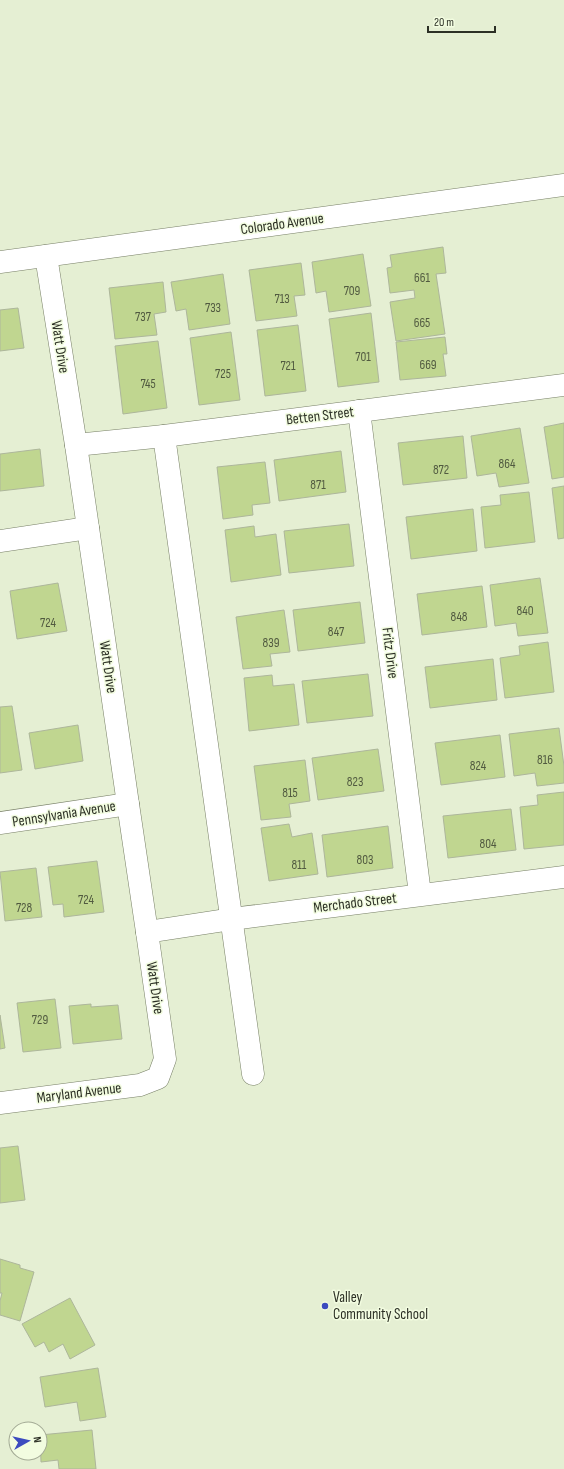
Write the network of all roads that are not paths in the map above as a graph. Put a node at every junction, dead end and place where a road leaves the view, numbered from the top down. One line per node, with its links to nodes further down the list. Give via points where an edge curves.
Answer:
1 (564, 185): 2 (street, Colorado Avenue)
2 (46, 256): 3 (street, Colorado Avenue); 7 (street, Watt Drive)
3 (0, 262)
4 (564, 385): 5 (street, Betten Street)
5 (359, 411): 6 (street, Betten Street); 13 (street, Fritz Drive)
6 (164, 436): 7 (street, Betten Street); 14 (street)
7 (76, 445): 8 (street, Watt Drive)
8 (88, 528): 9 (street); 10 (street, Watt Drive)
9 (0, 541)
10 (128, 804): 11 (street, Pennsylvania Avenue); 15 (street, Watt Drive)
11 (0, 823)
12 (564, 877): 13 (street, Merchado Street)
13 (420, 894): 14 (street, Merchado Street)
14 (232, 919): 15 (street, Merchado Street); 16 (street)
15 (147, 932): 17 (street, Watt Drive, via 164,1059)
16 (253, 1074)
17 (158, 1078): 18 (street, Maryland Avenue, via 140,1085)
18 (0, 1103)

